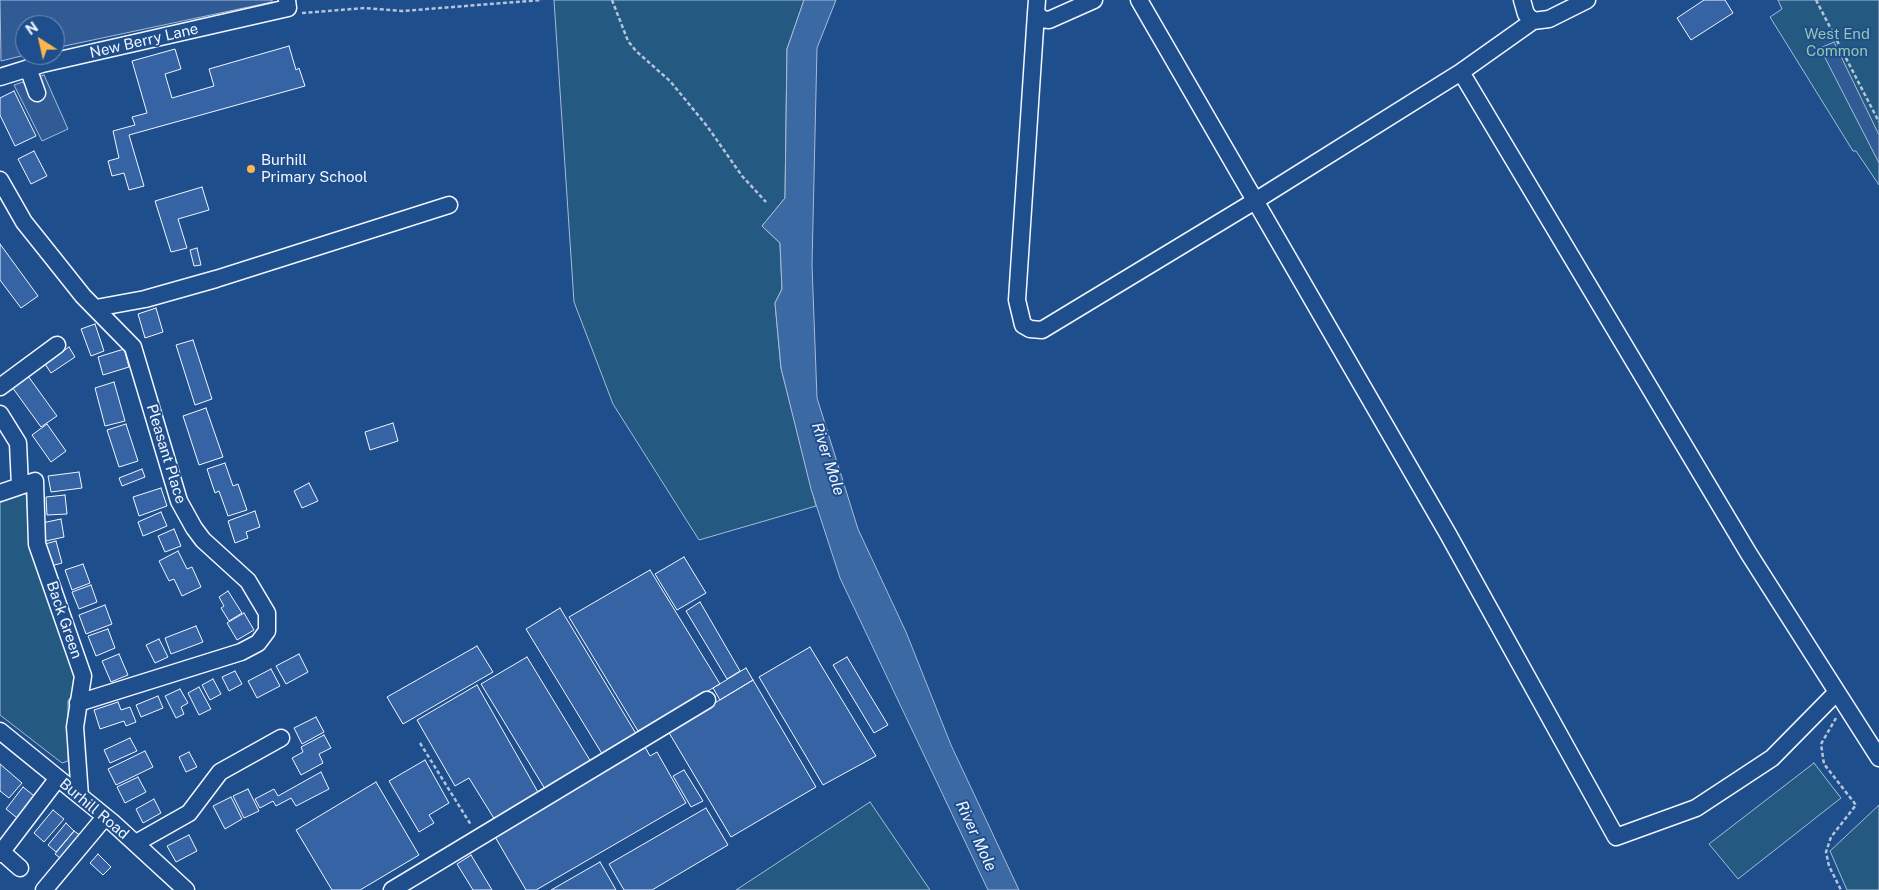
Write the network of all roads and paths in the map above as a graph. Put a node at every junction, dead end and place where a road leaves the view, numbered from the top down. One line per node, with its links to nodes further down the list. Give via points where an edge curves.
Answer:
1 (542, 0): 8 (path, via 402,11 365,8 301,13)
2 (612, 0): 17 (path, via 628,41 670,81 742,176)
3 (1094, 0): 9 (street, via 1057,18 1042,18)
4 (1139, 0): 18 (street)
5 (1522, 0): 10 (street, via 1526,14)
6 (1586, 0): 10 (street, via 1549,19)
7 (1816, 0): 15 (path)
8 (288, 4): 11 (street, New Berry Lane)
9 (1036, 6): 18 (street, via 1017,300 1023,325 1042,330)
10 (1533, 20): 12 (street)
11 (28, 68): 13 (street, New Berry Lane); 14 (street)
12 (1461, 72): 18 (street); 26 (street, via 1749,554)
13 (0, 76)
14 (37, 93)
15 (1879, 122)
16 (0, 180): 20 (street, Pleasant Place, via 24,222)
17 (766, 202)
18 (1255, 202): 26 (street, via 1448,534 1616,838 1696,808 1772,758)
19 (449, 205): 20 (street, via 216,279 137,301)
20 (96, 308): 28 (street, Pleasant Place, via 127,339 137,357 182,508 203,540 248,581 267,613 266,631 258,643 242,652)
21 (57, 345): 22 (street)
22 (0, 387)
23 (0, 414): 24 (street, via 18,443)
24 (20, 486): 25 (street); 28 (street, Back Green, via 35,482 38,544 83,676)
25 (0, 493)
26 (1841, 698): 32 (street); 43 (path, via 1821,744 1824,764 1856,805 1831,837 1826,852)
27 (707, 700): 36 (street)
28 (78, 703): 34 (street, Back Green, via 75,727)
29 (0, 731): 33 (street, Burhill Road)
30 (281, 738): 37 (street, via 220,772 189,813)
31 (420, 743): 36 (path)
32 (1879, 758)
33 (58, 778): 34 (street, Burhill Road); 38 (street)
34 (80, 796): 35 (street, Burhill Road)
35 (105, 817): 37 (street, Burhill Road); 40 (street)
36 (480, 838): 42 (street)
37 (136, 843): 41 (street, Burhill Road)
38 (1, 853): 39 (street)
39 (20, 868)
40 (44, 890)
41 (186, 890)
42 (392, 890)
43 (1841, 890)

